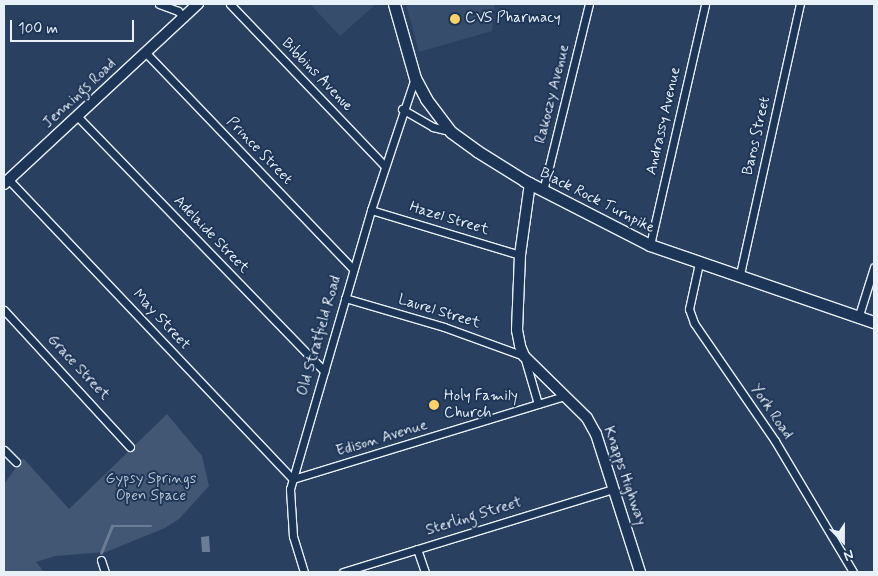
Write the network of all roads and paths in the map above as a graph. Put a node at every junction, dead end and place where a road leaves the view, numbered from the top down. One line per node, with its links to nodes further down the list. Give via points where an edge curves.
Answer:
1 (159, 4): 8 (street, via 178,11)
2 (198, 4): 8 (street, Jennings Road)
3 (230, 4): 14 (street, Bibbins Avenue)
4 (394, 4): 10 (main road, Black Rock Turnpike)
5 (589, 4): 17 (street, Rakoczy Avenue)
6 (705, 4): 19 (street, Andrassy Avenue)
7 (800, 4): 24 (street, Baros Street)
8 (184, 18): 9 (street, Jennings Road)
9 (146, 53): 12 (street, Jennings Road); 23 (street, Prince Street)
10 (415, 78): 11 (street, Old Stratfield Road); 13 (main road, Black Rock Turnpike, via 439,118)
11 (402, 109): 13 (street, via 433,127); 14 (street, Old Stratfield Road)
12 (78, 118): 15 (street, Jennings Road); 30 (street, Adelaide Street)
13 (452, 132): 16 (main road, Black Rock Turnpike)
14 (384, 165): 18 (street, Old Stratfield Road)
15 (6, 182): 36 (street, May Street)
16 (530, 183): 17 (main road, Black Rock Turnpike); 20 (street, Knapps Highway)
17 (543, 191): 19 (main road, Black Rock Turnpike)
18 (371, 210): 20 (street, Hazel Street); 23 (street, Old Stratfield Road)
19 (650, 245): 21 (main road, Black Rock Turnpike)
20 (520, 255): 29 (street, Knapps Highway, via 516,330)
21 (699, 263): 24 (main road, Black Rock Turnpike); 45 (street, York Road, via 689,309 694,323 775,441)
22 (874, 267): 27 (street)
23 (353, 269): 25 (street, Old Stratfield Road)
24 (740, 274): 27 (main road, Black Rock Turnpike)
25 (345, 298): 29 (street, Laurel Street, via 444,327); 30 (street, Old Stratfield Road)
26 (4, 310): 33 (street, Grace Street)
27 (859, 315): 28 (main road, Black Rock Turnpike)
28 (874, 322)
29 (524, 356): 31 (street, Knapps Highway); 32 (street, Knapps Highway)
30 (324, 371): 36 (street, Old Stratfield Road)
31 (564, 396): 32 (street, Edison Avenue); 37 (street, Knapps Highway, via 586,418 596,434)
32 (538, 404): 36 (street, Edison Avenue)
33 (130, 447)
34 (4, 450): 35 (street)
35 (16, 462)
36 (293, 479): 41 (street, Old Stratfield Road, via 289,498 293,536)
37 (613, 489): 38 (street, Sterling Street); 44 (street, Knapps Highway)
38 (417, 549): 42 (street, Sterling Street); 43 (street)
39 (101, 560): 40 (street)
40 (105, 572)
41 (304, 572)
42 (343, 572)
43 (425, 572)
44 (640, 572)
45 (853, 572)

